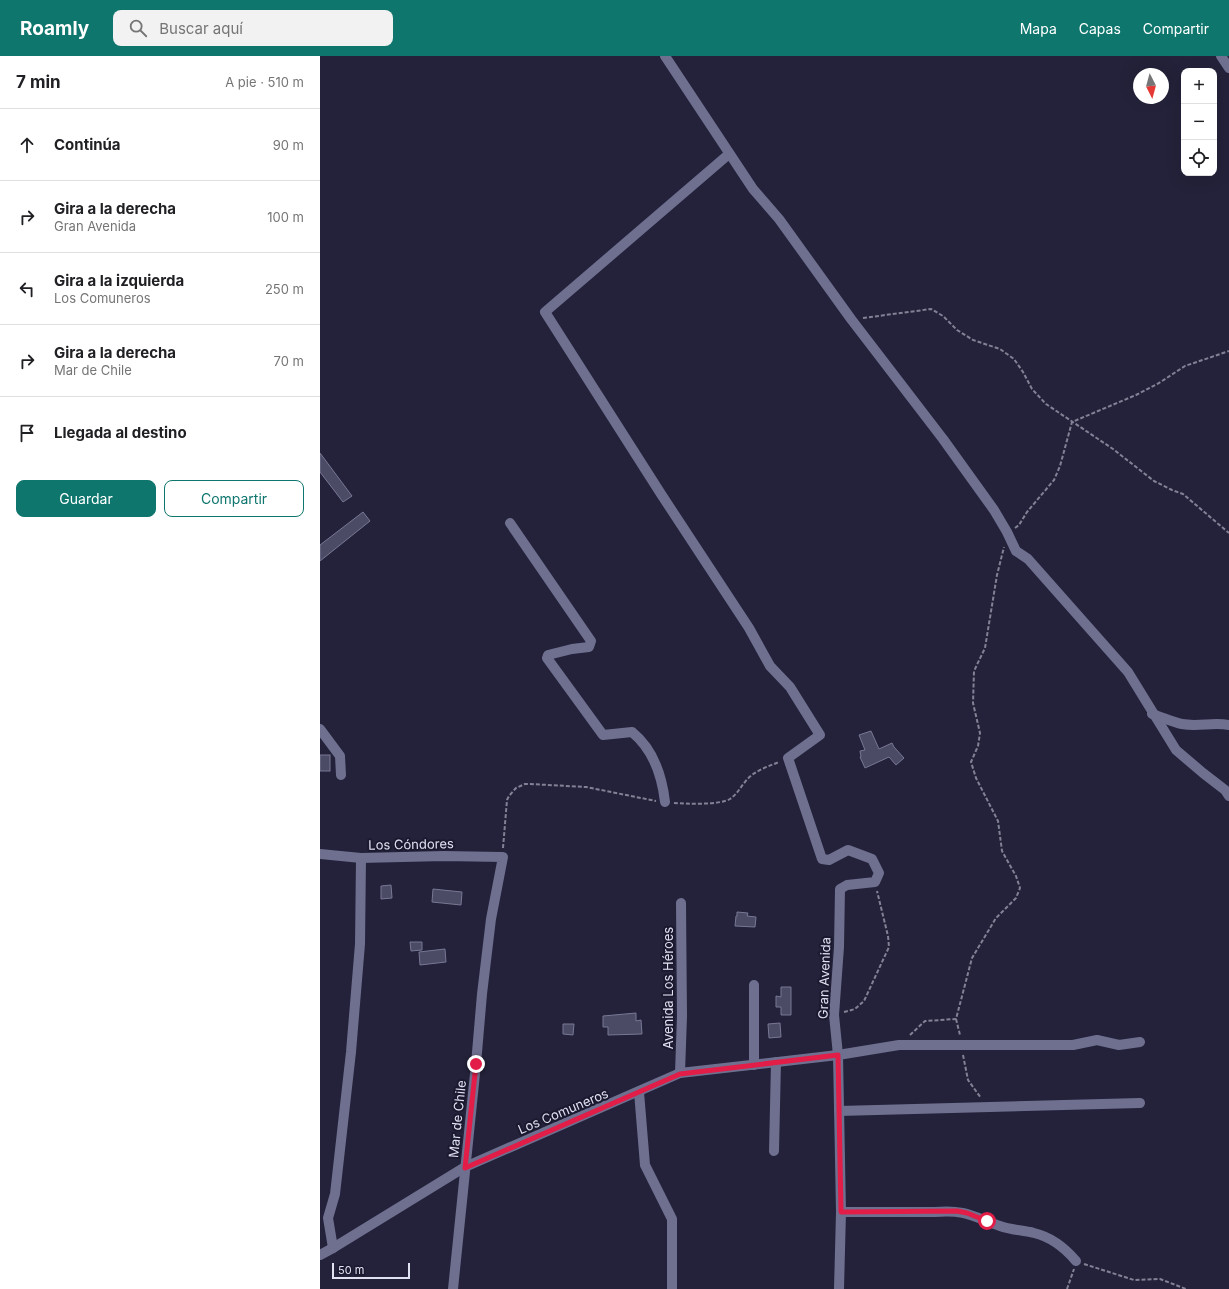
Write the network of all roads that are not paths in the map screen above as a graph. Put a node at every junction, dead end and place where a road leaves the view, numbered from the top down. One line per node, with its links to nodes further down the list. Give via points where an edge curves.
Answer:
1 (665, 56): 4 (street)
2 (1221, 56): 3 (street)
3 (1229, 68)
4 (729, 154): 6 (street, via 943,439 994,510 1016,551 1028,559 1128,672); 18 (street, Gran Avenida, via 545,312 749,628 770,666 790,687 820,735 788,758 822,859 829,860 848,850 872,859 879,873 875,882 847,885 840,889 834,1015)
5 (510, 523): 11 (street, via 592,642 589,647 548,655 547,658 603,735 632,732 637,736 655,762 663,784)
6 (1152, 714): 7 (street, via 1182,724); 10 (street, via 1176,750)
7 (1229, 725)
8 (320, 729): 9 (street, via 340,756)
9 (341, 775)
10 (1229, 796)
11 (665, 802)
12 (320, 854): 14 (street, Los Cóndores)
13 (503, 857): 14 (street, Los Cóndores); 26 (street, Mar de Chile, via 491,919)
14 (361, 858): 28 (street, via 360,944 351,1052 335,1194 328,1218)
15 (681, 904): 21 (street, Avenida Los Héroes)
16 (754, 985): 20 (street)
17 (1140, 1042): 18 (street, Los Comuneros, via 1120,1045 1097,1040 1073,1045 899,1045)
18 (838, 1055): 19 (street, Los Comuneros); 24 (street, Gran Avenida)
19 (776, 1062): 20 (street, Los Comuneros); 25 (street)
20 (754, 1065): 21 (street, Los Comuneros)
21 (680, 1074): 22 (street, Los Comuneros)
22 (639, 1092): 26 (street, Los Comuneros); 32 (street, via 645,1165 672,1219)
23 (1140, 1103): 24 (street)
24 (839, 1111): 27 (street, Gran Avenida)
25 (774, 1151)
26 (465, 1168): 28 (street, Los Comuneros); 31 (street, Mar de Chile)
27 (841, 1212): 30 (street, via 967,1213 1001,1226 1043,1236 1061,1246); 33 (street, Gran Avenida)
28 (333, 1248): 29 (street, Los Comuneros)
29 (320, 1255)
30 (1076, 1262)
31 (453, 1289)
32 (672, 1289)
33 (839, 1289)

